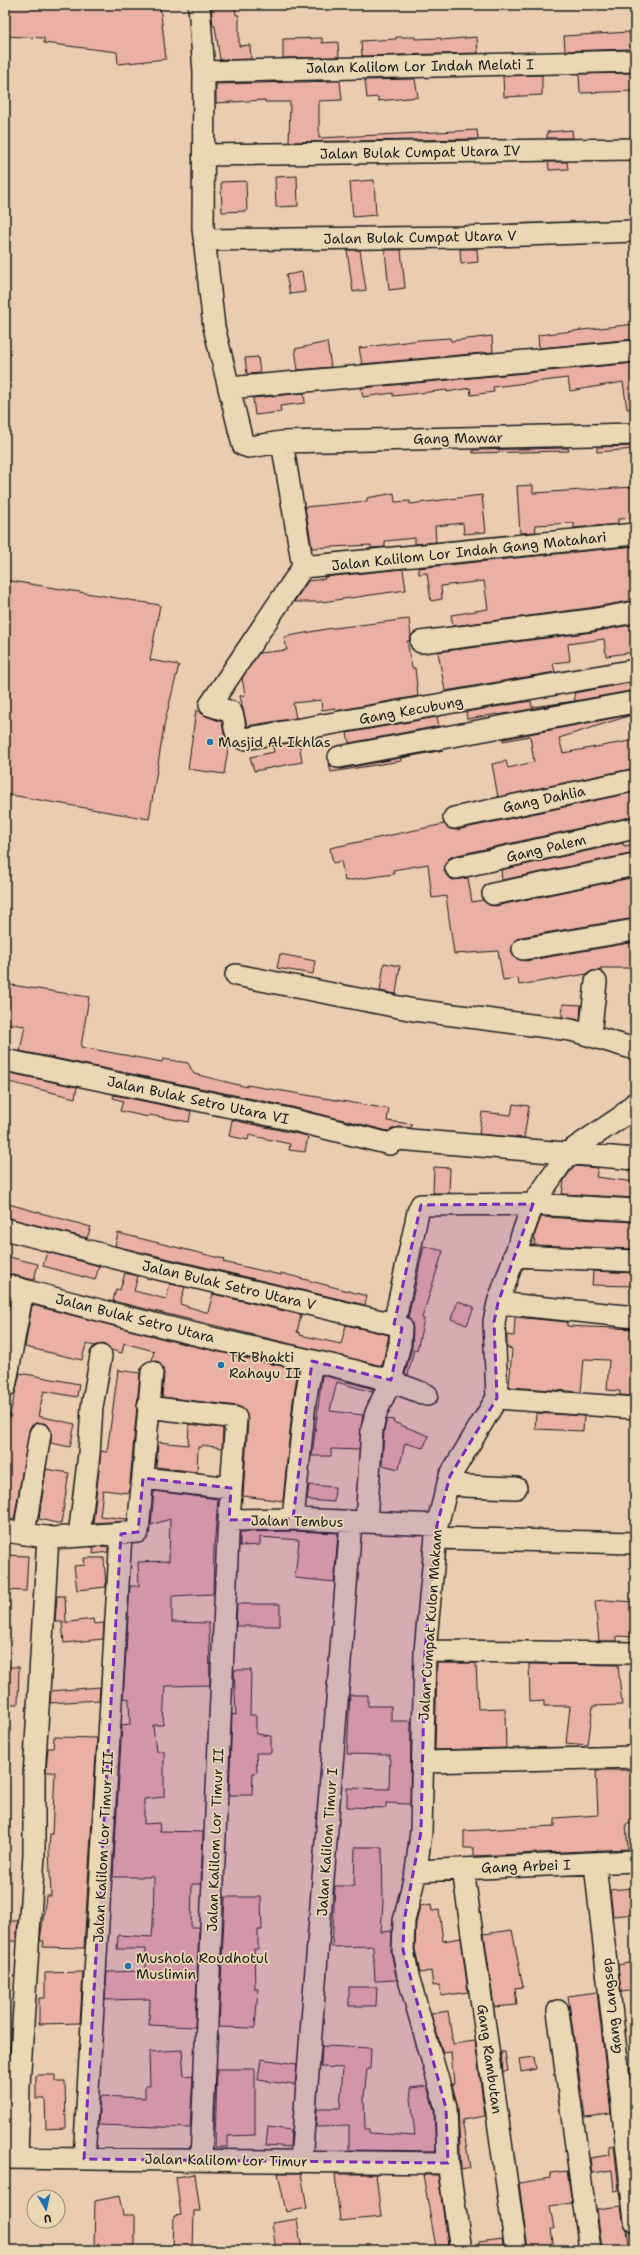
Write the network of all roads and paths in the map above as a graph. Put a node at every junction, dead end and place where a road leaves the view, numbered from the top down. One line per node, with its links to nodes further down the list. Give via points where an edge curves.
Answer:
1 (199, 5): 3 (street)
2 (635, 61): 3 (street, Jalan Kalilom Lor Indah Melati I)
3 (204, 72): 5 (street)
4 (635, 149): 5 (street, Jalan Bulak Cumpat Utara IV)
5 (204, 155): 7 (street)
6 (635, 231): 7 (street, Jalan Bulak Cumpat Utara V, via 464,237)
7 (205, 240): 9 (street, via 214,327)
8 (635, 351): 9 (street)
9 (229, 388): 11 (street, Gang Mawar, via 243,445 249,447)
10 (635, 434): 11 (street, Gang Mawar)
11 (282, 442): 13 (street)
12 (635, 534): 13 (street, Jalan Kalilom Lor Indah Gang Matahari)
13 (303, 567): 16 (street, Gang Kecubung, via 210,703 231,712 238,737 244,739)
14 (635, 612): 15 (street)
15 (421, 642)
16 (635, 670)
17 (635, 702): 18 (street)
18 (339, 757)
19 (635, 780): 20 (street, Gang Dahlia)
20 (454, 818)
21 (635, 828): 23 (street, Gang Palem)
22 (635, 865): 24 (street)
23 (456, 868)
24 (494, 894)
25 (635, 930): 26 (street)
26 (523, 949)
27 (236, 975): 29 (street, via 414,1010 571,1030)
28 (596, 982): 29 (street)
29 (590, 1035): 30 (street)
30 (635, 1049)
31 (5, 1060): 33 (street, Jalan Bulak Setro Utara VI, via 394,1141)
32 (635, 1103): 33 (street, via 621,1117)
33 (569, 1152): 34 (street, Jalan Bulak Setro Utara VI); 35 (street)
34 (635, 1160)
35 (533, 1204): 36 (street); 38 (street); 43 (street, via 421,1205)
36 (635, 1210)
37 (5, 1229): 43 (street, Jalan Bulak Setro Utara V, via 150,1267)
38 (514, 1256): 39 (street); 41 (street)
39 (635, 1261)
40 (14, 1288): 45 (street, Jalan Bulak Setro Utara, via 150,1324); 48 (street)
41 (498, 1303): 42 (street); 50 (street, via 494,1322)
42 (635, 1317)
43 (394, 1324): 47 (street, via 402,1331)
44 (101, 1356): 64 (street, via 92,1407)
45 (312, 1361): 47 (street, Jalan Bulak Setro Utara); 58 (street, via 305,1402)
46 (152, 1372): 51 (street)
47 (391, 1380): 49 (street, Jalan Bulak Setro Utara); 60 (street, Jalan Kalilom Timur I, via 376,1413 372,1429)
48 (5, 1387)
49 (427, 1396)
50 (497, 1398): 52 (street); 55 (street, Jalan Cumpat Kulon Makam)
51 (148, 1407): 54 (street); 56 (street, Jalan Kalilom Lor Timur II, via 235,1417)
52 (635, 1408)
53 (40, 1434): 61 (street)
54 (143, 1478): 56 (street); 63 (street, via 138,1532)
55 (449, 1480): 57 (street, via 464,1486); 62 (street, Jalan Cumpat Kulon Makam)
56 (231, 1488): 59 (street, Jalan Kalilom Lor Timur II)
57 (516, 1488)
58 (293, 1519): 59 (street, Jalan Tembus); 60 (street, Jalan Tembus)
59 (229, 1520): 78 (street, Jalan Kalilom Lor Timur II)
60 (358, 1522): 62 (street, Jalan Tembus); 79 (street, Jalan Kalilom Timur I)
61 (14, 1532): 65 (street)
62 (436, 1532): 66 (street, Jalan Tembus); 67 (street, Jalan Cumpat Kulon Makam)
63 (121, 1534): 64 (street); 77 (street, Jalan Kalilom Lor Timur III)
64 (79, 1536): 65 (street)
65 (48, 1537): 76 (street, via 34,1777 34,1855 19,2085)
66 (635, 1543)
67 (425, 1651): 68 (street); 70 (street, Jalan Cumpat Kulon Makam)
68 (635, 1653)
69 (635, 1757): 70 (street)
70 (424, 1762): 74 (street, Jalan Cumpat Kulon Makam, via 421,1832)
71 (635, 1861): 72 (street, Gang Arbei I)
72 (596, 1864): 73 (street, Gang Arbei I); 81 (street, Gang Langsep)
73 (463, 1868): 74 (street, Gang Arbei I); 83 (street, Gang Rambutan)
74 (416, 1871): 80 (street, Jalan Cumpat Kulon Makam, via 404,1921 403,1950 408,1976 446,2108)
75 (558, 2011): 84 (street)
76 (11, 2158): 77 (street, Jalan Kalilom Lor Timur)
77 (84, 2159): 78 (street, Jalan Kalilom Lor Timur)
78 (201, 2160): 79 (street, Jalan Kalilom Lor Timur)
79 (301, 2161): 80 (street, Jalan Kalilom Lor Timur)
80 (448, 2163): 82 (street, Jalan Cumpat Kulon Makam, via 456,2227)
81 (635, 2221)
82 (462, 2250)
83 (516, 2250)
84 (590, 2250)

